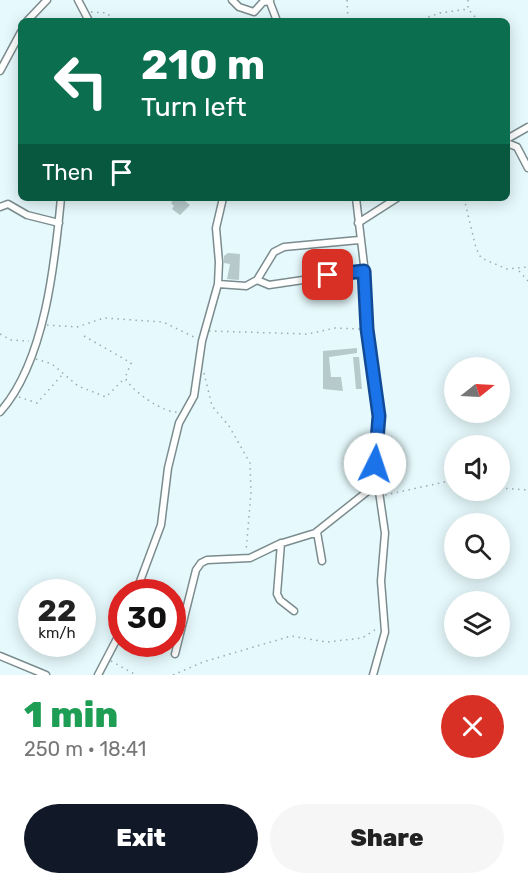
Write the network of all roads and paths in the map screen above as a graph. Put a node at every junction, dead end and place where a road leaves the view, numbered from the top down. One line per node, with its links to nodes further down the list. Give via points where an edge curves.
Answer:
1 (47, 0): 9 (street)
2 (78, 0): 8 (street)
3 (232, 0): 4 (street, via 253,12)
4 (270, 0): 12 (street)
5 (347, 0): 13 (path)
6 (468, 0): 7 (path)
7 (468, 9): 14 (path); 15 (path)
8 (84, 12): 10 (street); 11 (path, via 103,12)
9 (30, 18)
10 (87, 18)
11 (111, 18)
12 (276, 18)
13 (348, 18)
14 (426, 18)
15 (476, 18)
16 (18, 37): 17 (street)
17 (0, 70)
18 (528, 127): 19 (street)
19 (510, 139)
20 (510, 143): 21 (street, via 517,147)
21 (528, 168)
22 (61, 201): 28 (street)
23 (222, 201): 36 (street, via 216,228)
24 (356, 201): 29 (street)
25 (392, 201): 29 (street)
26 (465, 201): 32 (path, via 481,258)
27 (0, 207): 28 (street, via 8,204 27,215)
28 (59, 223): 37 (street)
29 (358, 223): 30 (street)
30 (359, 240): 33 (street); 34 (street, via 284,247 274,252)
31 (528, 267): 32 (path)
32 (518, 270): 35 (path)
33 (364, 271): 34 (street, via 269,285); 38 (street)
34 (257, 280): 36 (street, via 246,286)
35 (528, 281)
36 (218, 284): 39 (street)
37 (41, 325): 42 (street); 43 (path, via 77,327 104,318 163,322)
38 (367, 329): 39 (path, via 335,328 308,334); 52 (street, via 379,416 375,455)
39 (206, 330): 43 (street)
40 (0, 333): 42 (path, via 11,340)
41 (84, 336): 47 (path, via 131,363)
42 (36, 341): 44 (street)
43 (202, 342): 45 (street)
44 (30, 357): 46 (path, via 49,363); 48 (street)
45 (199, 361): 49 (street); 58 (path, via 212,406 229,426 250,463)
46 (62, 375): 47 (path, via 107,397); 48 (path, via 35,404)
47 (125, 378): 49 (path, via 136,392 166,411)
48 (13, 394): 50 (street)
49 (188, 409): 60 (street, via 179,423 160,525)
50 (0, 412)
51 (444, 482): 55 (path)
52 (378, 483): 55 (street); 56 (street)
53 (510, 489): 54 (path)
54 (528, 490)
55 (381, 496): 63 (street, via 385,533 381,581)
56 (317, 532): 57 (street); 59 (street)
57 (281, 543): 58 (street); 61 (street, via 277,594)
58 (244, 559): 62 (street, via 207,560 198,566)
59 (322, 561)
60 (141, 579)
61 (294, 611)
62 (186, 612)
63 (384, 621): 69 (path, via 362,638 327,642 291,636); 70 (street, via 385,640)
64 (0, 656): 66 (street)
65 (107, 659): 67 (street); 68 (path)
66 (46, 675)
67 (98, 675)
68 (136, 675)
69 (173, 675)
70 (373, 675)

